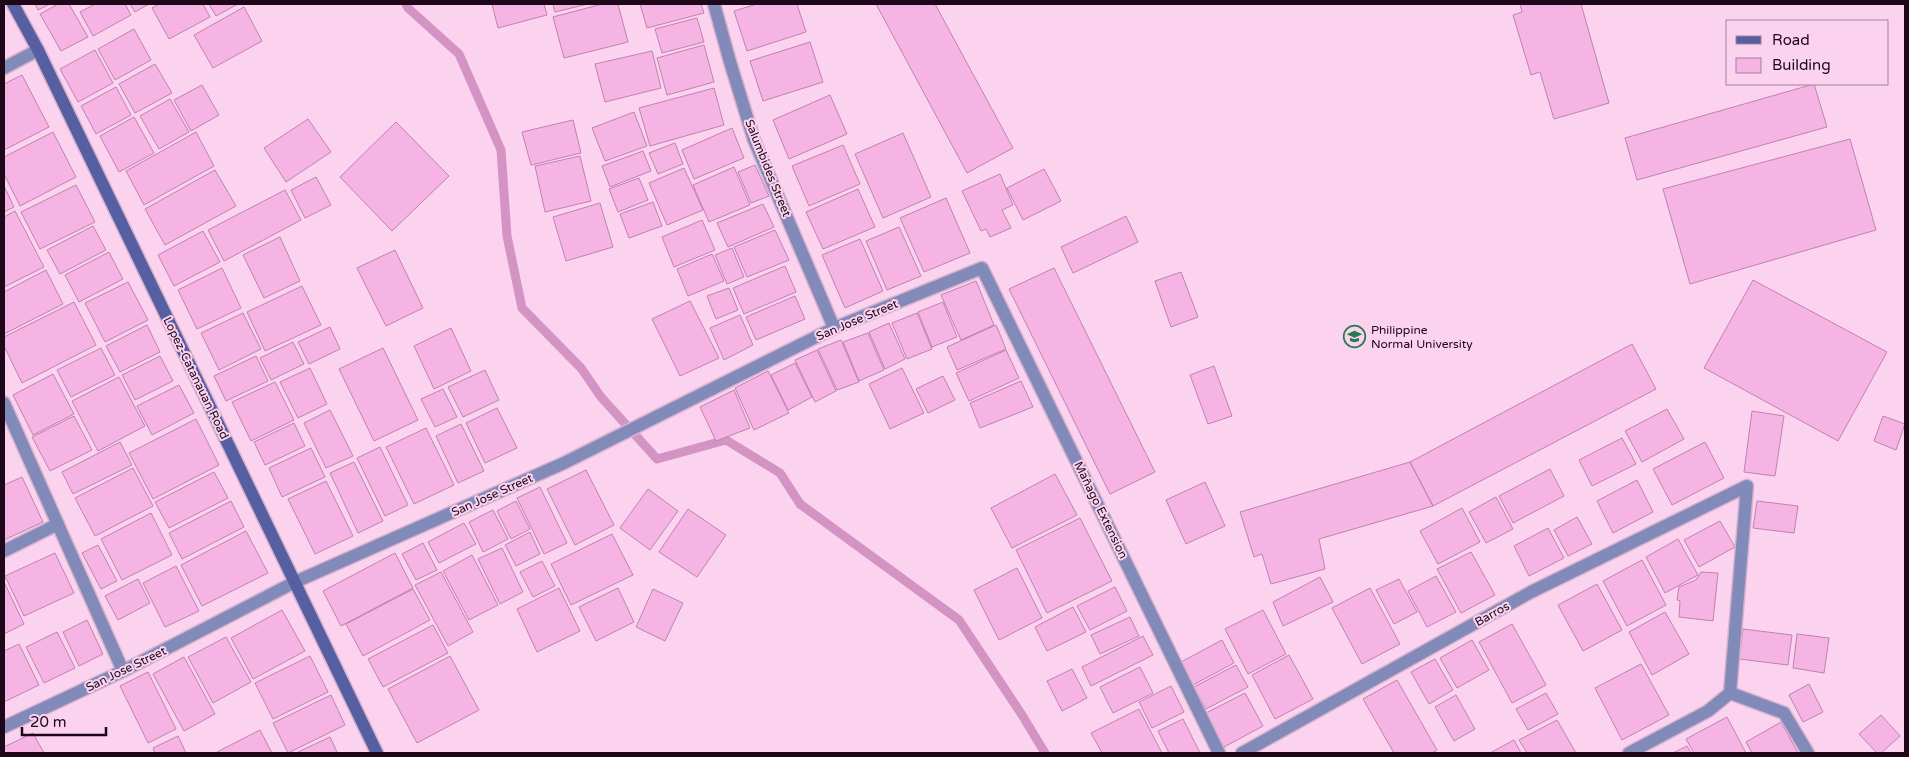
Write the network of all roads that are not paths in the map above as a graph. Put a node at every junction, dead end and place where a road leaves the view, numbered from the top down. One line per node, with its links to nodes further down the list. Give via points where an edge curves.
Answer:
1 (13, 4): 3 (main road, Lopez-Catanauan Road)
2 (714, 4): 6 (street, Salumbides Street, via 754,140)
3 (38, 50): 4 (street); 10 (main road, Lopez-Catanauan Road)
4 (4, 68)
5 (982, 268): 6 (street, San Jose Street); 15 (street, Mañago Extension)
6 (834, 328): 10 (street, San Jose Street, via 564,463)
7 (4, 403): 8 (street)
8 (58, 524): 9 (street); 11 (street)
9 (4, 551)
10 (295, 582): 11 (street, San Jose Street); 14 (main road, Lopez-Catanauan Road)
11 (123, 671): 13 (street, San Jose Street)
12 (1730, 693): 16 (street, Barros, via 1747,486 1532,592); 17 (street, via 1708,711); 18 (street, via 1784,713)
13 (4, 727)
14 (377, 753)
15 (1219, 753)
16 (1242, 753)
17 (1629, 753)
18 (1808, 753)

